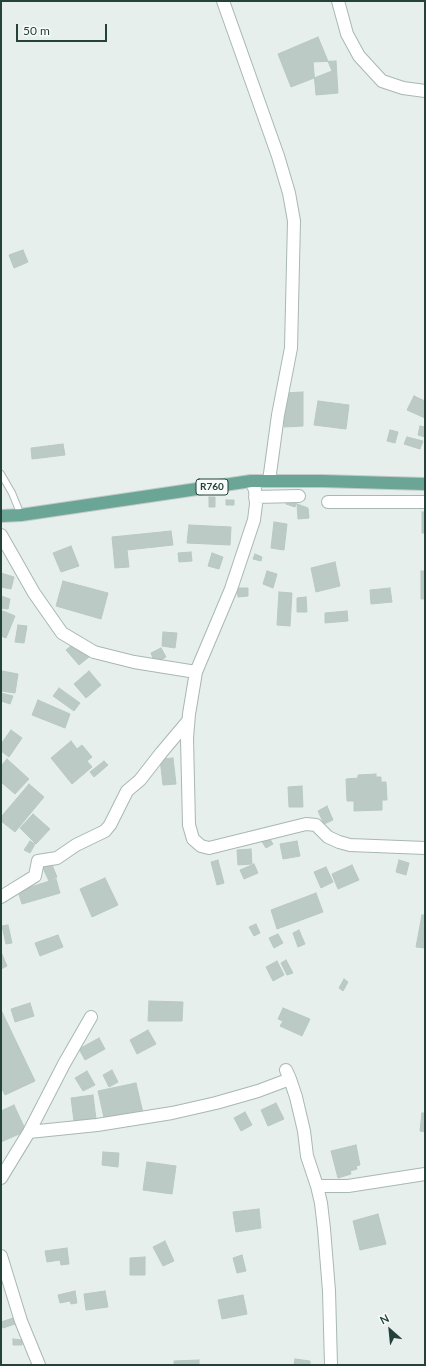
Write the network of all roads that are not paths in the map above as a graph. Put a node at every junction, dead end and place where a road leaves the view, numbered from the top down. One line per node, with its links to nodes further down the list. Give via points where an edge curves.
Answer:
1 (223, 1): 6 (street, via 278,156 294,221 291,348)
2 (338, 1): 3 (street, via 347,34 359,56 382,81 402,88)
3 (425, 91)
4 (1, 474): 12 (lane)
5 (251, 481): 6 (main road, R760); 9 (street); 12 (main road, R760)
6 (269, 481): 7 (main road, R760)
7 (425, 484)
8 (299, 496): 9 (street)
9 (255, 497): 15 (street, via 254,520 232,588)
10 (328, 502): 11 (street)
11 (425, 502)
12 (21, 515): 13 (main road, R760)
13 (1, 516)
14 (1, 535): 15 (street, via 34,593 62,633 94,652 134,662)
15 (196, 672): 16 (street)
16 (188, 721): 17 (street, via 189,825 193,839 201,846 219,846 306,824 316,826 328,837 350,845); 18 (street, via 140,780 127,791 105,831 76,845 57,858 38,861 35,876)
17 (425, 848)
18 (1, 897)
19 (91, 1017): 20 (street)
20 (29, 1132): 22 (street); 23 (street, via 97,1126 172,1113 258,1091 288,1074 300,1111 307,1156)
21 (425, 1174): 23 (street, via 348,1186)
22 (1, 1178)
23 (317, 1186): 26 (street, via 324,1229)
24 (1, 1256): 25 (street, via 21,1321)
25 (39, 1365)
26 (331, 1365)

